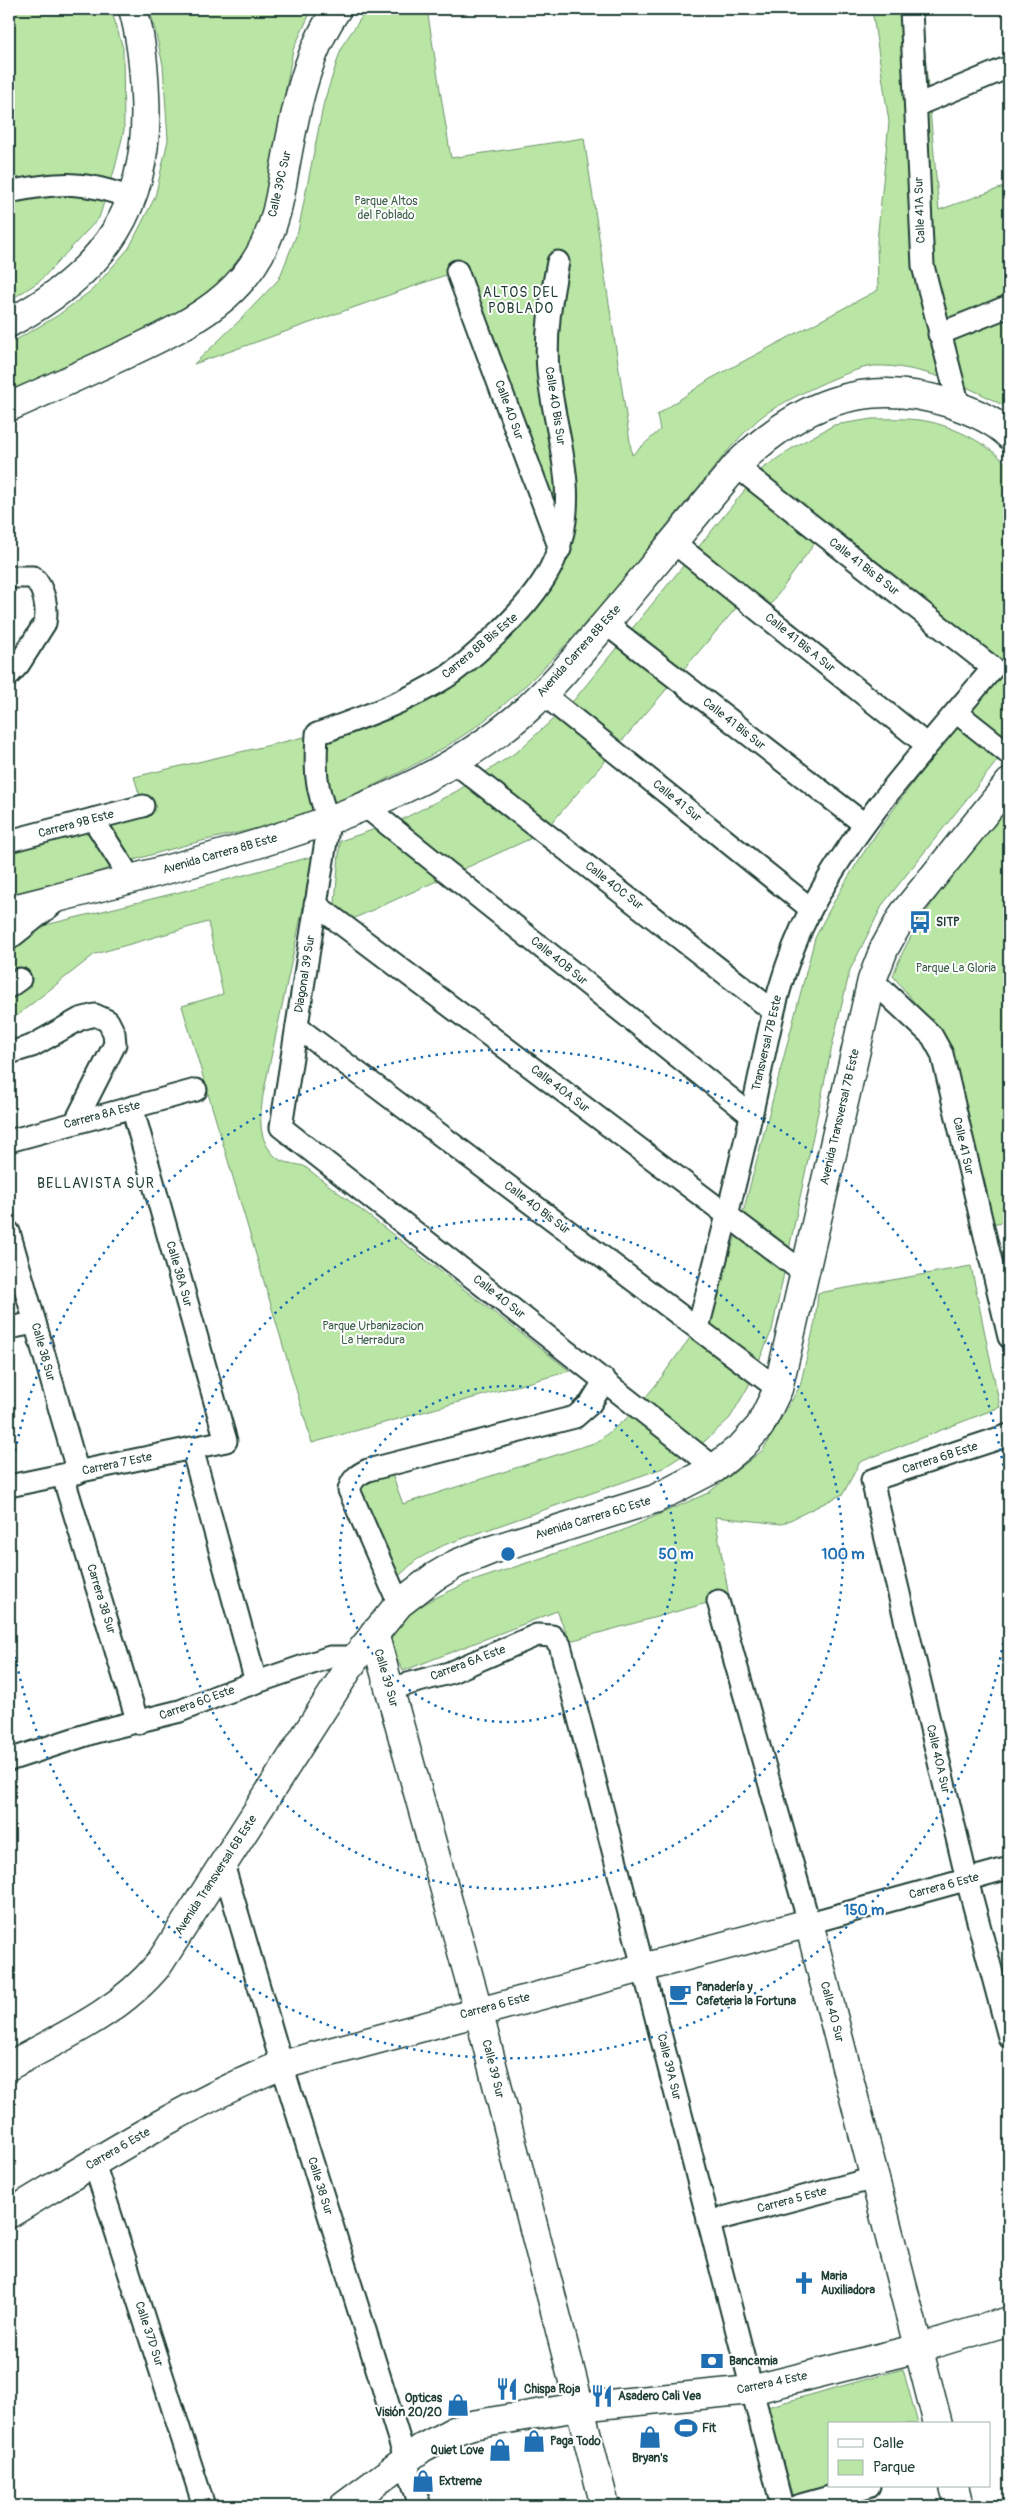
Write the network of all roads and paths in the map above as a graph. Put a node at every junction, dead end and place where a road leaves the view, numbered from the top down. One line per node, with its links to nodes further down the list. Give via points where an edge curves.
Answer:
1 (133, 9): 7 (street, via 143,58 146,110 141,168)
2 (337, 9): 14 (street, Calle 39C Sur, via 310,61 267,236 247,271 224,299 189,324)
3 (912, 9): 5 (street, Calle 41A Sur)
4 (1009, 67): 5 (street)
5 (917, 105): 12 (street, Calle 41A Sur, via 923,266)
6 (9, 192): 7 (street, via 43,185 87,184)
7 (133, 199): 11 (street, via 112,238 77,277 36,308)
8 (558, 262): 18 (street, Calle 40 Bis Sur, via 547,333 548,371 566,484)
9 (457, 271): 18 (street, Calle 40 Sur)
10 (1009, 306): 12 (street)
11 (9, 323)
12 (939, 334): 13 (street, Calle 41A Sur)
13 (959, 406): 15 (street, Avenida Carrera 8B Este, via 981,416); 16 (street, Avenida Carrera 8B Este, via 910,394 846,398 785,424)
14 (9, 407)
15 (1009, 436)
16 (736, 466): 17 (street, Avenida Carrera 8B Este); 21 (street, Calle 41 Bis B Sur)
17 (673, 542): 20 (street, Avenida Carrera 8B Este); 25 (street, Calle 41 Bis A Sur)
18 (560, 549): 32 (street, Carrera 8B Bis Este, via 548,574 522,611 445,678 371,714 317,734 315,775 318,794)
19 (9, 576): 22 (street, via 33,577 40,584 45,602 45,623)
20 (605, 623): 23 (street, Avenida Carrera 8B Este); 33 (street, Calle 41 Bis Sur)
21 (992, 668): 24 (street, Transversal 7B Este)
22 (9, 675)
23 (543, 694): 27 (street, Avenida Carrera 8B Este); 38 (street, Calle 41 Sur)
24 (956, 712): 25 (street, Transversal 7B Este); 26 (street)
25 (927, 745): 33 (street, Transversal 7B Este)
26 (1009, 754)
27 (456, 763): 30 (street, Avenida Carrera 8B Este); 42 (street, Calle 40C Sur)
28 (1009, 783): 41 (street, Avenida Transversal 7B Este, via 904,913 884,949)
29 (143, 806): 31 (street, Carrera 9B Este)
30 (366, 807): 32 (street, Avenida Carrera 8B Este); 47 (street, Calle 40B Sur)
31 (93, 819): 34 (street, Carrera 9B Este); 35 (street)
32 (329, 822): 35 (street, Avenida Carrera 8B Este); 37 (street, Diagonal 39 Sur)
33 (864, 824): 38 (street, Transversal 7B Este)
34 (9, 841)
35 (131, 879): 36 (street, Avenida Carrera 8B Este)
36 (62, 896): 39 (street, Avenida Carrera 8B Este); 40 (street)
37 (315, 904): 43 (street, Diagonal 39 Sur); 51 (street, Calle 40A Sur)
38 (811, 909): 42 (street, Transversal 7B Este, via 789,957)
39 (9, 910)
40 (9, 939)
41 (872, 980): 53 (street, Avenida Transversal 7B Este); 57 (street, Calle 41 Sur, via 932,1036 942,1054)
42 (772, 1010): 47 (street, Transversal 7B Este)
43 (297, 1027): 49 (street, Diagonal 39 Sur); 56 (street, Calle 40 Bis Sur)
44 (9, 1053): 48 (street, via 32,1046 80,1019 95,1015 108,1021 115,1044)
45 (196, 1090): 46 (street, Carrera 8A Este)
46 (132, 1107): 48 (street, Carrera 8A Este); 61 (street, Calle 38A Sur)
47 (752, 1115): 51 (street, Transversal 7B Este)
48 (74, 1123): 50 (street, Carrera 8A Este)
49 (282, 1127): 58 (street, Calle 40 Sur)
50 (9, 1141)
51 (727, 1214): 53 (street, Calle 40A Sur); 56 (street, Transversal 7B Este)
52 (9, 1232): 54 (street, Calle 38 Sur)
53 (804, 1273): 59 (street, Avenida Transversal 7B Este)
54 (35, 1322): 55 (street); 64 (street, Calle 38 Sur)
55 (9, 1328)
56 (698, 1328): 59 (street, Calle 40 Bis Sur)
57 (1009, 1337)
58 (605, 1380): 63 (street, Calle 40 Sur); 68 (street, via 590,1404 575,1417 368,1470 352,1481 349,1490)
59 (778, 1389): 63 (street, Avenida Transversal 7B Este, via 760,1426)
60 (1009, 1435): 65 (street, Carrera 6B Este)
61 (226, 1441): 62 (street, Carrera 7 Este)
62 (192, 1448): 64 (street, Carrera 7 Este); 72 (street)
63 (715, 1468): 68 (street, Avenida Carrera 6C Este, via 655,1499 456,1564)
64 (70, 1474): 66 (street, Carrera 7 Este); 74 (street, Carrera 38 Sur)
65 (872, 1480): 78 (street, Calle 40A Sur)
66 (9, 1486)
67 (718, 1601): 79 (street, Calle 40 Sur)
68 (399, 1604): 69 (street, Avenida Carrera 6C Este)
69 (374, 1633): 71 (street, Avenida Transversal 6B Este); 73 (street, Calle 39 Sur)
70 (546, 1634): 73 (street, Carrera 6A Este, via 449,1673); 80 (street, Calle 39A Sur, via 560,1645)
71 (356, 1657): 72 (street, Carrera 6C Este, via 330,1657); 76 (street, Avenida Transversal 6B Este)
72 (256, 1682): 74 (street, Carrera 6C Este, via 180,1712)
73 (389, 1689): 81 (street, Calle 39 Sur)
74 (138, 1723): 75 (street, Carrera 6C Este, via 95,1732)
75 (9, 1760)
76 (223, 1864): 83 (street, Calle 38 Sur); 84 (street, Avenida Transversal 6B Este, via 146,1980 116,2005)
77 (1009, 1868): 78 (street, Carrera 6 Este)
78 (967, 1880): 79 (street, Carrera 6 Este); 82 (street, Calle 40A Sur)
79 (809, 1923): 80 (street, Carrera 6 Este); 86 (street, Calle 40 Sur)
80 (644, 1966): 81 (street, Carrera 6 Este); 88 (street, Calle 39A Sur)
81 (478, 2010): 83 (street, Carrera 6 Este); 92 (street, Calle 39 Sur)
82 (1009, 2037)
83 (282, 2065): 85 (street, Carrera 6 Este, via 239,2082); 94 (street, Calle 38 Sur)
84 (9, 2066)
85 (94, 2163): 87 (street, Carrera 6 Este); 97 (street, Calle 37D Sur)
86 (875, 2178): 88 (street, Carrera 5 Este); 90 (street, Calle 40 Sur)
87 (9, 2214)
88 (708, 2222): 91 (street, Calle 39A Sur)
89 (1009, 2321): 90 (street, Carrera 4 Este)
90 (919, 2348): 91 (street, Carrera 4 Este); 93 (street, Calle 40 Sur)
91 (751, 2390): 92 (street, Carrera 4 Este); 101 (street, Calle 39A Sur)
92 (578, 2407): 94 (street, Carrera 4 Este, via 463,2428 438,2438); 100 (street, Calle 39 Sur)
93 (938, 2422)
94 (405, 2460): 98 (street, Carrera 4 Este); 99 (street, Calle 38 Sur)
95 (862, 2488): 102 (street)
96 (954, 2488): 103 (street)
97 (204, 2506)
98 (344, 2506)
99 (420, 2506)
100 (605, 2506)
101 (782, 2506)
102 (797, 2506)
103 (959, 2506)

